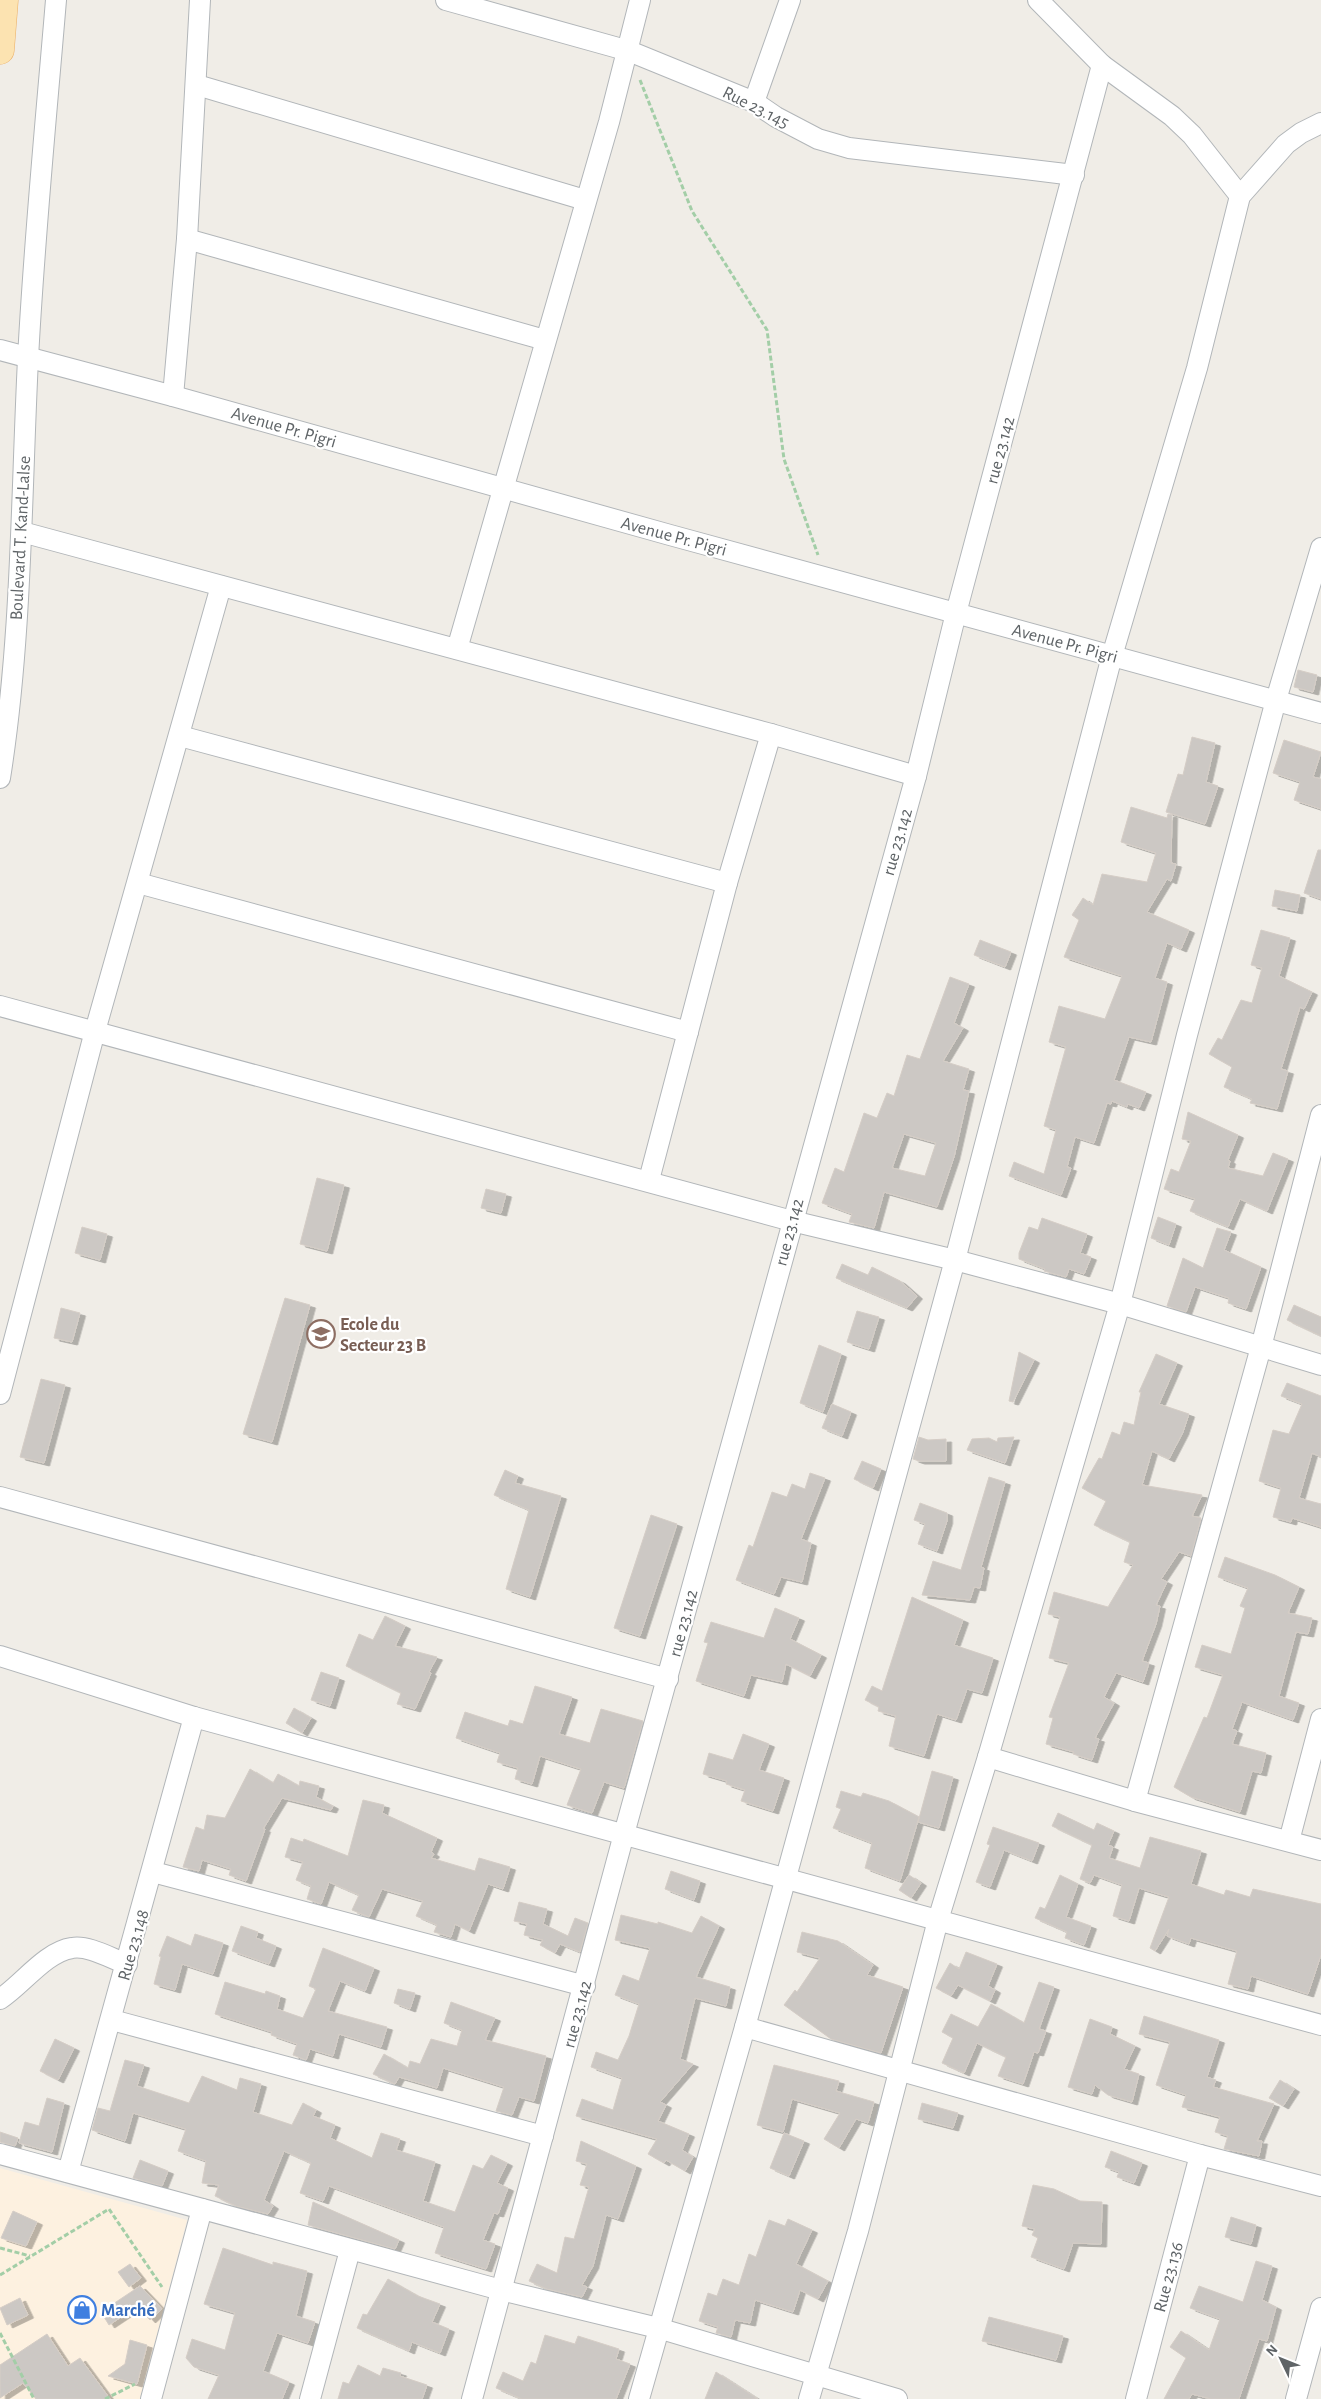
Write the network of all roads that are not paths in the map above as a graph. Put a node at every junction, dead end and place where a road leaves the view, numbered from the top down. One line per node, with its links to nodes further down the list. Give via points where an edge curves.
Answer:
1 (4, 0): 8 (main road)
2 (56, 0): 20 (street, Boulevard T. Kand-Lalse)
3 (200, 0): 11 (street)
4 (446, 0): 9 (street, Rue 23.145)
5 (640, 0): 9 (street)
6 (790, 0): 12 (street)
7 (1038, 0): 10 (street)
8 (0, 50)
9 (629, 51): 12 (street, Rue 23.145); 16 (street)
10 (1102, 65): 14 (street, rue 23.142); 15 (street, via 1172,116 1192,135)
11 (197, 85): 16 (street); 17 (street)
12 (754, 102): 14 (street, Rue 23.145, via 818,139 849,148)
13 (1321, 123): 15 (street, via 1286,144)
14 (1074, 175): 26 (street, rue 23.142)
15 (1240, 196): 28 (street, via 1196,368)
16 (585, 200): 18 (street)
17 (187, 239): 18 (street); 21 (street)
18 (545, 340): 22 (street)
19 (0, 350): 20 (street, Avenue Pr. Pigri)
20 (28, 358): 21 (street, Avenue Pr. Pigri); 23 (street, Boulevard T. Kand-Lalse)
21 (173, 396): 22 (street, Avenue Pr. Pigri)
22 (502, 488): 26 (street, Avenue Pr. Pigri); 27 (street)
23 (22, 532): 25 (street); 34 (street, Boulevard T. Kand-Lalse, via 11,688)
24 (1321, 548): 29 (street)
25 (221, 586): 27 (street); 32 (street)
26 (956, 613): 28 (street, Avenue Pr. Pigri); 33 (street, rue 23.142)
27 (456, 649): 31 (street)
28 (1112, 656): 29 (street, Avenue Pr. Pigri); 43 (street)
29 (1276, 700): 30 (street, Avenue Pr. Pigri); 44 (street, via 1184,1045)
30 (1321, 713)
31 (771, 734): 33 (street); 35 (street)
32 (180, 736): 35 (street); 36 (street)
33 (916, 776): 42 (street, rue 23.142)
34 (0, 778)
35 (728, 883): 39 (street)
36 (138, 884): 38 (street); 39 (street)
37 (0, 1006): 38 (street)
38 (95, 1031): 41 (street); 47 (street)
39 (688, 1032): 41 (street)
40 (1321, 1115): 45 (street)
41 (649, 1180): 42 (street)
42 (792, 1221): 43 (street); 50 (street, rue 23.142)
43 (955, 1260): 44 (street); 59 (street)
44 (1120, 1304): 45 (street); 53 (street)
45 (1261, 1347): 46 (street); 54 (street)
46 (1321, 1365)
47 (0, 1394)
48 (0, 1497): 50 (street)
49 (0, 1656): 51 (street)
50 (668, 1679): 55 (street, rue 23.142)
51 (194, 1717): 55 (street); 58 (street, Rue 23.148)
52 (1321, 1719): 56 (street)
53 (988, 1757): 54 (street); 60 (street)
54 (1135, 1801): 56 (street)
55 (624, 1834): 59 (street); 62 (street, rue 23.142)
56 (1288, 1841): 57 (street)
57 (1321, 1850)
58 (153, 1872): 61 (street, Rue 23.148); 62 (street)
59 (784, 1879): 60 (street); 66 (street)
60 (938, 1920): 65 (street); 67 (street)
61 (127, 1964): 63 (street, via 72,1948 45,1960); 64 (street, Rue 23.148)
62 (585, 1986): 68 (street, rue 23.142)
63 (0, 1999)
64 (112, 2020): 68 (street); 71 (street, Rue 23.148)
65 (1321, 2026)
66 (745, 2027): 67 (street); 77 (street)
67 (899, 2070): 70 (street); 78 (street, via 858,2231)
68 (543, 2136): 75 (street, rue 23.142)
69 (0, 2154): 71 (street)
70 (1200, 2155): 72 (street); 85 (street, Rue 23.136)
71 (68, 2172): 73 (street)
72 (1321, 2186)
73 (202, 2209): 74 (street); 79 (street)
74 (350, 2250): 75 (street); 80 (street)
75 (501, 2290): 77 (street); 81 (street, rue 23.142)
76 (1321, 2308): 86 (street)
77 (658, 2328): 78 (street); 82 (street)
78 (815, 2376): 83 (street); 84 (street)
79 (151, 2399)
80 (310, 2399)
81 (472, 2399)
82 (639, 2399)
83 (809, 2399)
84 (897, 2399)
85 (1136, 2399)
86 (1296, 2399)

